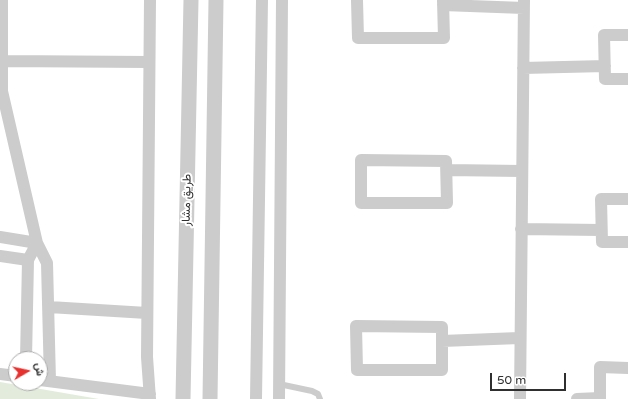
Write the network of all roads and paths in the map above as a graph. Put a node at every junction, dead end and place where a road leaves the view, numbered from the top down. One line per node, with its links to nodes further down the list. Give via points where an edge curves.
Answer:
1 (2, 0): 11 (street)
2 (150, 0): 12 (street)
3 (191, 0): 36 (street, طريق مشار)
4 (216, 0): 37 (street)
5 (262, 0): 38 (street)
6 (282, 0): 34 (street)
7 (358, 0): 8 (street, via 358,38 444,38)
8 (443, 3): 9 (street)
9 (524, 4): 14 (street)
10 (628, 35): 13 (street, via 604,35)
11 (1, 61): 12 (street); 23 (street, via 2,91)
12 (149, 62): 27 (street)
13 (605, 66): 14 (street); 15 (street, via 605,78)
14 (523, 68): 17 (street)
15 (628, 79)
16 (446, 170): 16 (street, via 446,160 360,160 361,203 447,203); 17 (street)
17 (522, 171): 19 (street)
18 (628, 199): 20 (street, via 601,199)
19 (521, 229): 20 (street); 28 (street)
20 (601, 230): 22 (street, via 602,242)
21 (0, 237): 23 (street)
22 (628, 242)
23 (37, 243): 25 (street); 26 (street, via 47,263)
24 (0, 256): 25 (street)
25 (28, 260): 30 (street)
26 (49, 307): 27 (street); 31 (street)
27 (147, 313): 35 (street)
28 (519, 338): 29 (street); 41 (street)
29 (442, 340): 29 (street, via 442,327 356,326 357,370 442,370)
30 (26, 351)
31 (47, 351)
32 (628, 368): 43 (street, via 600,367)
33 (48, 380): 35 (street)
34 (279, 384): 39 (street); 40 (lane, via 312,391 318,394)
35 (150, 397)
36 (183, 399)
37 (210, 399)
38 (256, 399)
39 (279, 399)
40 (320, 399)
41 (520, 399)
42 (577, 399): 43 (street)
43 (600, 399)

